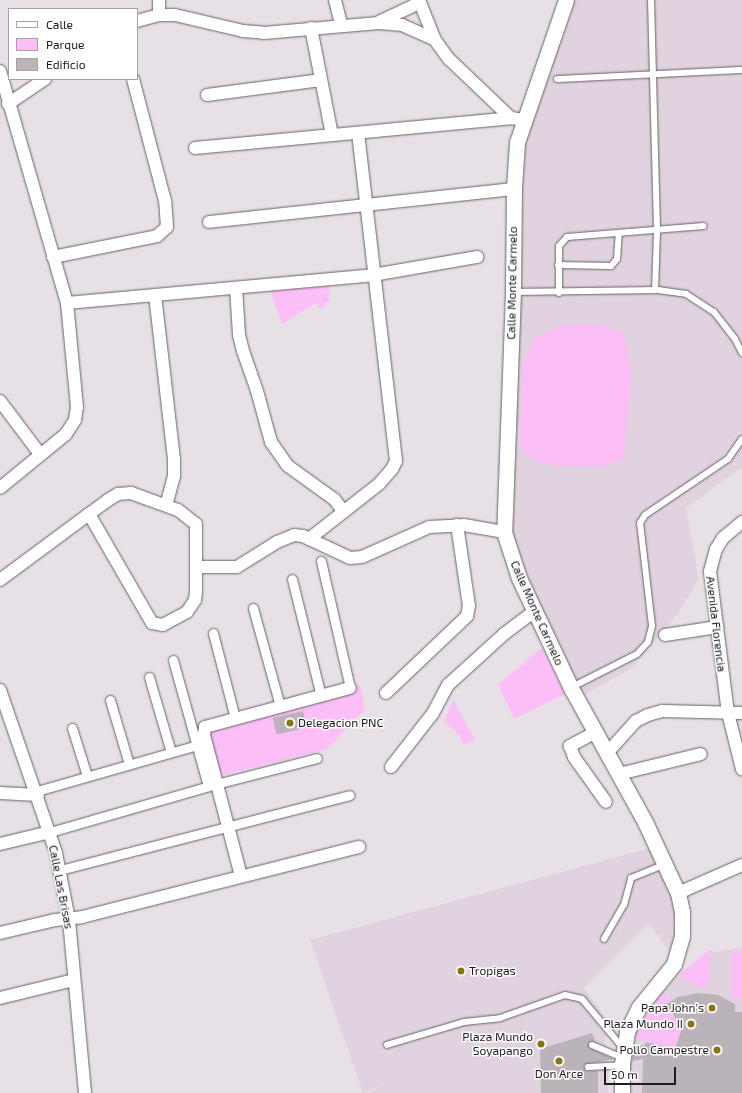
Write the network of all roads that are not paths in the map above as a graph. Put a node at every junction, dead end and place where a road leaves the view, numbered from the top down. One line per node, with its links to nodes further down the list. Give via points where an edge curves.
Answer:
1 (159, 0): 6 (street)
2 (335, 0): 9 (street)
3 (566, 0): 21 (street, Calle Monte Carmelo)
4 (651, 0): 14 (lane)
5 (419, 2): 8 (street); 11 (street)
6 (159, 14): 7 (street); 10 (street, via 264,33)
7 (138, 21)
8 (378, 22): 9 (street); 11 (street, via 402,25)
9 (341, 24): 10 (street)
10 (311, 28): 18 (street)
11 (434, 40): 21 (street, via 464,73)
12 (742, 70): 14 (lane)
13 (0, 71): 20 (street)
14 (654, 73): 15 (lane); 29 (lane)
15 (557, 79)
16 (44, 80): 20 (street)
17 (133, 80): 31 (street, via 164,201 167,227 157,236)
18 (321, 80): 19 (street); 23 (street)
19 (207, 95)
20 (8, 104): 31 (street)
21 (517, 119): 22 (street); 25 (street, Calle Monte Carmelo)
22 (358, 134): 23 (street); 26 (street)
23 (332, 135): 24 (street)
24 (195, 148)
25 (514, 189): 26 (street); 37 (street, Calle Monte Carmelo)
26 (365, 207): 27 (street); 34 (street)
27 (209, 222)
28 (704, 226): 29 (lane)
29 (657, 231): 30 (lane); 36 (lane)
30 (619, 233): 33 (lane, via 567,237 559,246); 33 (lane, via 617,259 611,266)
31 (53, 257): 40 (street)
32 (477, 257): 34 (street)
33 (558, 265): 38 (lane)
34 (373, 275): 35 (street); 47 (street, via 396,461 388,476)
35 (236, 288): 39 (street); 47 (street, via 242,351 257,391 271,442 288,466 334,500)
36 (655, 290): 38 (lane); 41 (lane, via 686,294 698,300 721,320)
37 (513, 292): 38 (lane); 51 (street, Calle Monte Carmelo)
38 (559, 293)
39 (155, 295): 40 (street); 46 (street, via 174,459 174,476)
40 (67, 303): 44 (street, via 77,414 66,434)
41 (741, 349)
42 (0, 402): 44 (street)
43 (742, 439): 65 (lane, via 728,459 645,516 640,523 652,626 645,646 637,654)
44 (40, 454): 45 (street)
45 (0, 488)
46 (166, 505): 48 (street, via 141,495 124,493 108,500); 54 (street, via 187,515 196,524)
47 (344, 512): 52 (street)
48 (89, 514): 54 (street, via 152,623 157,626 170,623 191,607 195,600); 56 (street)
49 (742, 522): 59 (street, Avenida Florencia, via 723,538 712,560 710,571)
50 (457, 525): 51 (street); 52 (street, via 429,527 362,557 341,556); 67 (street, via 469,606 467,616)
51 (504, 532): 58 (street, Calle Monte Carmelo, via 519,578)
52 (310, 539): 54 (street, via 286,536 237,567)
53 (321, 561): 64 (street)
54 (198, 567)
55 (292, 579): 68 (street)
56 (0, 580)
57 (253, 608): 70 (street)
58 (534, 611): 65 (street, Calle Monte Carmelo); 82 (street, via 504,634 448,685 433,713)
59 (717, 627): 61 (street); 71 (street, Avenida Florencia)
60 (213, 633): 73 (street)
61 (664, 635)
62 (173, 660): 76 (street)
63 (149, 677): 77 (street)
64 (350, 688): 68 (street)
65 (571, 688): 75 (street, Calle Monte Carmelo)
66 (0, 690): 88 (street, Calle Las Brisas)
67 (386, 693)
68 (321, 696): 70 (street)
69 (110, 700): 81 (street)
70 (280, 706): 73 (street)
71 (728, 713): 72 (street); 78 (street, via 662,711 648,715 636,721); 83 (street, Avenida Florencia)
72 (742, 713)
73 (235, 718): 86 (street, via 209,725 204,731)
74 (72, 728): 85 (street)
75 (596, 732): 78 (street, Calle Monte Carmelo); 90 (street, via 570,746 574,757)
76 (197, 745): 77 (street); 86 (street)
77 (171, 752): 81 (street)
78 (608, 752): 84 (street, Calle Monte Carmelo)
79 (701, 754): 84 (street)
80 (318, 758): 86 (street)
81 (129, 764): 85 (street)
82 (392, 767)
83 (742, 769)
84 (619, 774): 95 (street, Calle Monte Carmelo, via 645,822)
85 (87, 776): 88 (street)
86 (212, 785): 91 (street); 92 (street)
87 (0, 792): 88 (street)
88 (37, 793): 92 (street, Calle Las Brisas)
89 (349, 795): 91 (street)
90 (606, 802)
91 (227, 826): 97 (street); 98 (street)
92 (50, 832): 93 (street); 97 (street, Calle Las Brisas)
93 (0, 844)
94 (359, 847): 98 (street)
95 (663, 865): 99 (street, Calle Monte Carmelo); 102 (lane, via 631,878 624,905)
96 (742, 865): 99 (street)
97 (60, 870): 100 (street, Calle Las Brisas)
98 (241, 876): 100 (street)
99 (678, 893): 107 (street, Calle Monte Carmelo, via 682,912 680,950 666,977 639,1007 627,1032)
100 (69, 920): 101 (street, via 54,920); 103 (street, Calle Las Brisas)
101 (0, 933)
102 (604, 939)
103 (74, 980): 104 (street); 109 (street, Calle Las Brisas)
104 (0, 998)
105 (387, 1045): 107 (lane, via 464,1022 500,1018 565,995 582,999)
106 (592, 1045): 107 (lane)
107 (623, 1057): 108 (lane); 110 (street, Calle Monte Carmelo)
108 (588, 1067)
109 (85, 1093)
110 (622, 1093)

